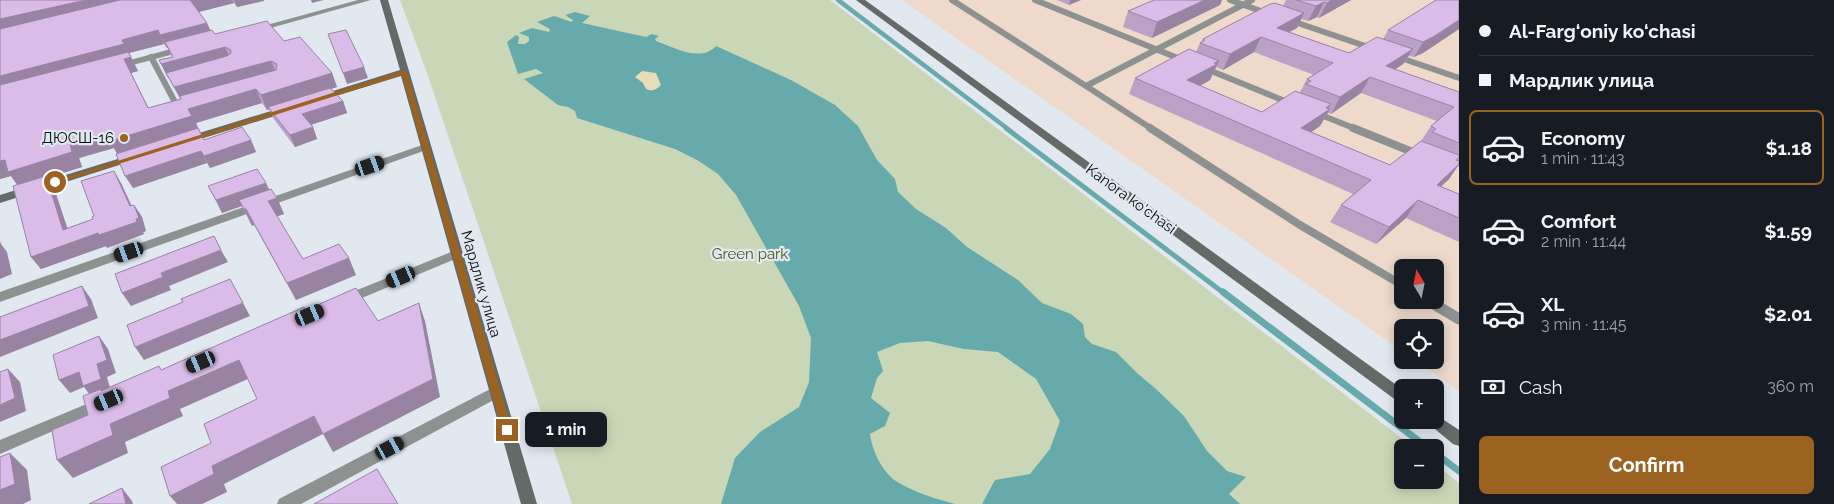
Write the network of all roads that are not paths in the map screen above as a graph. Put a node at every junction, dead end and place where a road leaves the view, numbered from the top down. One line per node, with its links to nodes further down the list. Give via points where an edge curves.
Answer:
1 (367, 0): 9 (street)
2 (384, 0): 14 (street, Мардлик улица)
3 (860, 0): 33 (street, Kanora ko'chasi)
4 (952, 0): 18 (lane)
5 (1035, 0): 11 (lane)
6 (1230, 0): 8 (lane)
7 (1252, 0): 8 (lane)
8 (1243, 5): 11 (lane); 15 (lane)
9 (245, 32)
10 (198, 45): 12 (street)
11 (1156, 49): 18 (lane); 20 (lane)
12 (151, 57): 13 (street); 17 (lane)
13 (113, 67)
14 (404, 72): 22 (street); 23 (street, Мардлик улица)
15 (1459, 78)
16 (174, 81): 17 (lane)
17 (165, 84): 19 (lane, via 177,106)
18 (1086, 86): 28 (lane, via 1300,225)
19 (188, 106)
20 (1303, 108)
21 (1312, 112): 25 (lane)
22 (178, 143)
23 (425, 147): 27 (street, Мардлик улица); 29 (street)
24 (141, 155): 26 (street)
25 (1431, 160)
26 (0, 199)
27 (456, 254): 30 (street); 34 (street, Мардлик улица)
28 (1394, 280)
29 (0, 297)
30 (328, 308)
31 (1442, 309): 32 (lane)
32 (1459, 319)
33 (1394, 391)
34 (496, 392): 39 (street); 40 (street, Мардлик улица)
35 (118, 396): 38 (street)
36 (1444, 428): 37 (street)
37 (1459, 439)
38 (0, 447)
39 (285, 504)
40 (529, 504)

